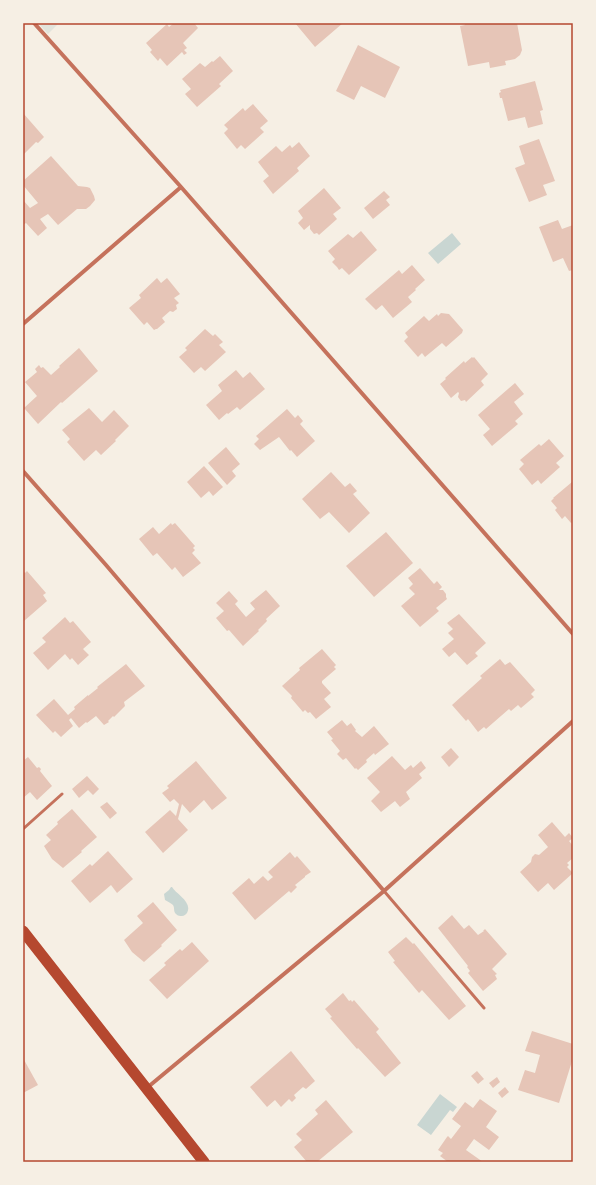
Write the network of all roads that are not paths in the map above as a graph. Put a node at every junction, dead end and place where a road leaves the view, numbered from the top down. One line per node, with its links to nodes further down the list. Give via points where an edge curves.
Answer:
1 (34, 23): 2 (street)
2 (181, 187): 3 (street); 5 (street)
3 (23, 324)
4 (23, 471): 9 (street)
5 (573, 634)
6 (573, 721): 9 (street)
7 (62, 794): 8 (lane)
8 (23, 829)
9 (384, 891): 11 (lane); 12 (street)
10 (23, 932): 12 (highway)
11 (484, 1008)
12 (147, 1088): 13 (highway)
13 (204, 1162)

